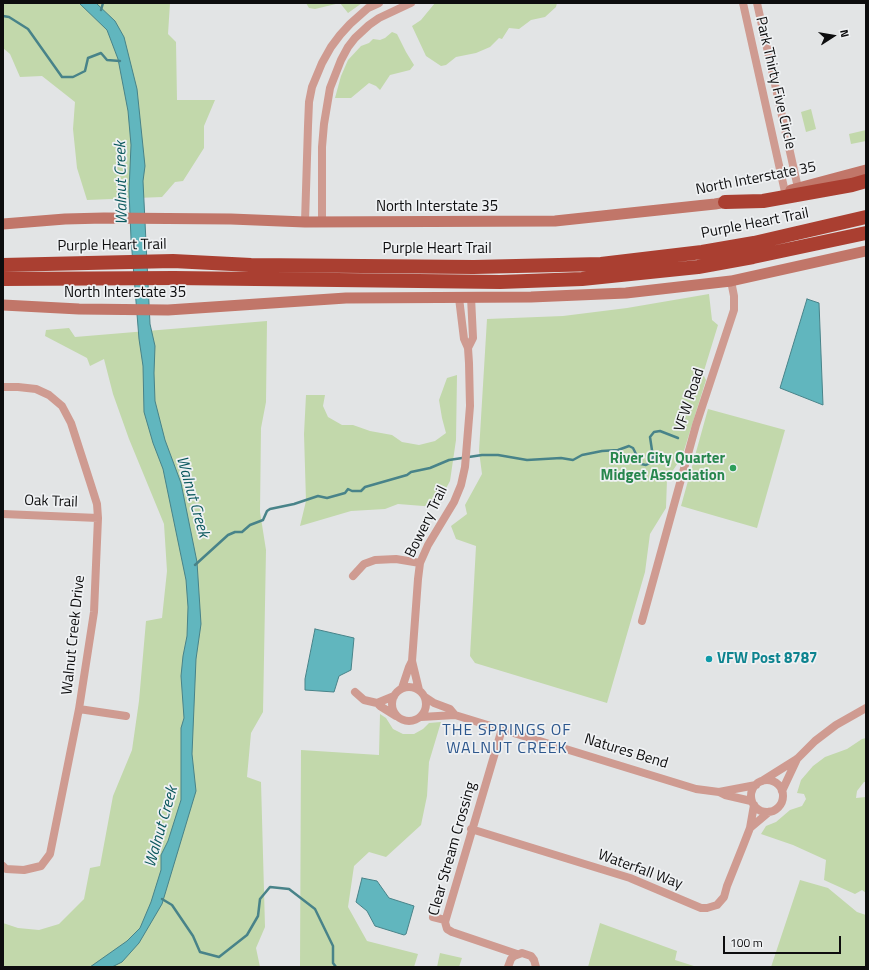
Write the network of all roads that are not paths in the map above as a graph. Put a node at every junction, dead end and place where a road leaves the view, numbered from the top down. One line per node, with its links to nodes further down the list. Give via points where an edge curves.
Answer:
1 (379, 3): 11 (street, via 368,8 340,35 322,62 312,87 309,102)
2 (411, 3): 12 (street, via 369,25 348,46 341,60 330,88 324,124)
3 (743, 3): 8 (street, Park Thirty Five Circle)
4 (757, 3): 7 (street, Park Thirty Five Circle)
5 (866, 170): 7 (main road, North Interstate 35)
6 (866, 181): 9 (highway, via 763,201)
7 (798, 188): 8 (main road, North Interstate 35)
8 (785, 192): 9 (main road, North Interstate 35)
9 (725, 202): 12 (main road, North Interstate 35, via 555,221)
10 (866, 217): 16 (highway, Purple Heart Trail, via 754,243 602,264 474,267 251,265 173,261)
11 (305, 222): 12 (main road, North Interstate 35); 13 (main road, North Interstate 35, via 104,218)
12 (322, 222)
13 (3, 224)
14 (866, 233): 17 (highway, Purple Heart Trail, via 698,267 582,279 500,282 174,278)
15 (866, 251): 18 (main road, North Interstate 35)
16 (3, 265)
17 (3, 279)
18 (731, 281): 19 (main road, North Interstate 35, via 626,293); 28 (street, VFW Road, via 734,310 696,425)
19 (471, 297): 20 (main road, North Interstate 35); 22 (street, Bowery Trail, via 473,338)
20 (458, 298): 21 (main road, North Interstate 35, via 346,298 168,310); 22 (street, Bowery Trail, via 464,339)
21 (3, 305)
22 (468, 348): 26 (street, Bowery Trail, via 470,406 462,481 454,502)
23 (3, 387): 25 (street, Walnut Creek Drive, via 36,389 49,395 62,406 71,423)
24 (3, 514): 25 (street, Oak Trail)
25 (98, 518): 37 (street, Walnut Creek Drive, via 94,612)
26 (420, 563): 27 (street, via 396,559 375,560 364,564); 29 (street, Bowery Trail)
27 (353, 576)
28 (642, 621)
29 (412, 661): 30 (street, Bowery Trail); 31 (street, Bowery Trail)
30 (402, 688): 31 (street, via 411,687); 33 (street)
31 (419, 690): 34 (street)
32 (355, 692): 35 (street, via 364,700)
33 (394, 696): 35 (street); 40 (street, via 392,707)
34 (425, 697): 38 (street, Natures Bend); 41 (street, via 426,709)
35 (378, 703): 40 (street)
36 (866, 708): 43 (street, Natures Bend, via 836,725)
37 (80, 709): 39 (street); 51 (street, Walnut Creek Drive, via 50,854 41,866 24,870)
38 (455, 715): 41 (street, Natures Bend); 42 (street, Natures Bend)
39 (126, 716)
40 (397, 716): 41 (street, via 408,722)
41 (421, 717)
42 (502, 728): 46 (street, Natures Bend, via 696,789); 50 (street, Clear Stream Crossing)
43 (797, 759): 44 (street, Natures Bend); 45 (street, Natures Bend)
44 (759, 783): 45 (street, via 774,781); 46 (street, Natures Bend); 47 (street, via 751,791)
45 (782, 791): 48 (street, via 780,805)
46 (719, 792): 47 (street, Natures Bend)
47 (753, 803): 48 (street, via 762,811); 49 (street, Waterfall Way)
48 (769, 812): 49 (street)
49 (750, 828): 50 (street, Waterfall Way, via 723,900 707,908 701,908 630,878)
50 (472, 829): 53 (street, Clear Stream Crossing)
51 (3, 866)
52 (432, 917): 53 (street)
53 (445, 920): 54 (street, Clear Stream Crossing, via 445,926 452,932)
54 (517, 954): 55 (street, via 511,959); 56 (street, Clear Stream Crossing, via 531,956)
55 (508, 967)
56 (536, 967)

